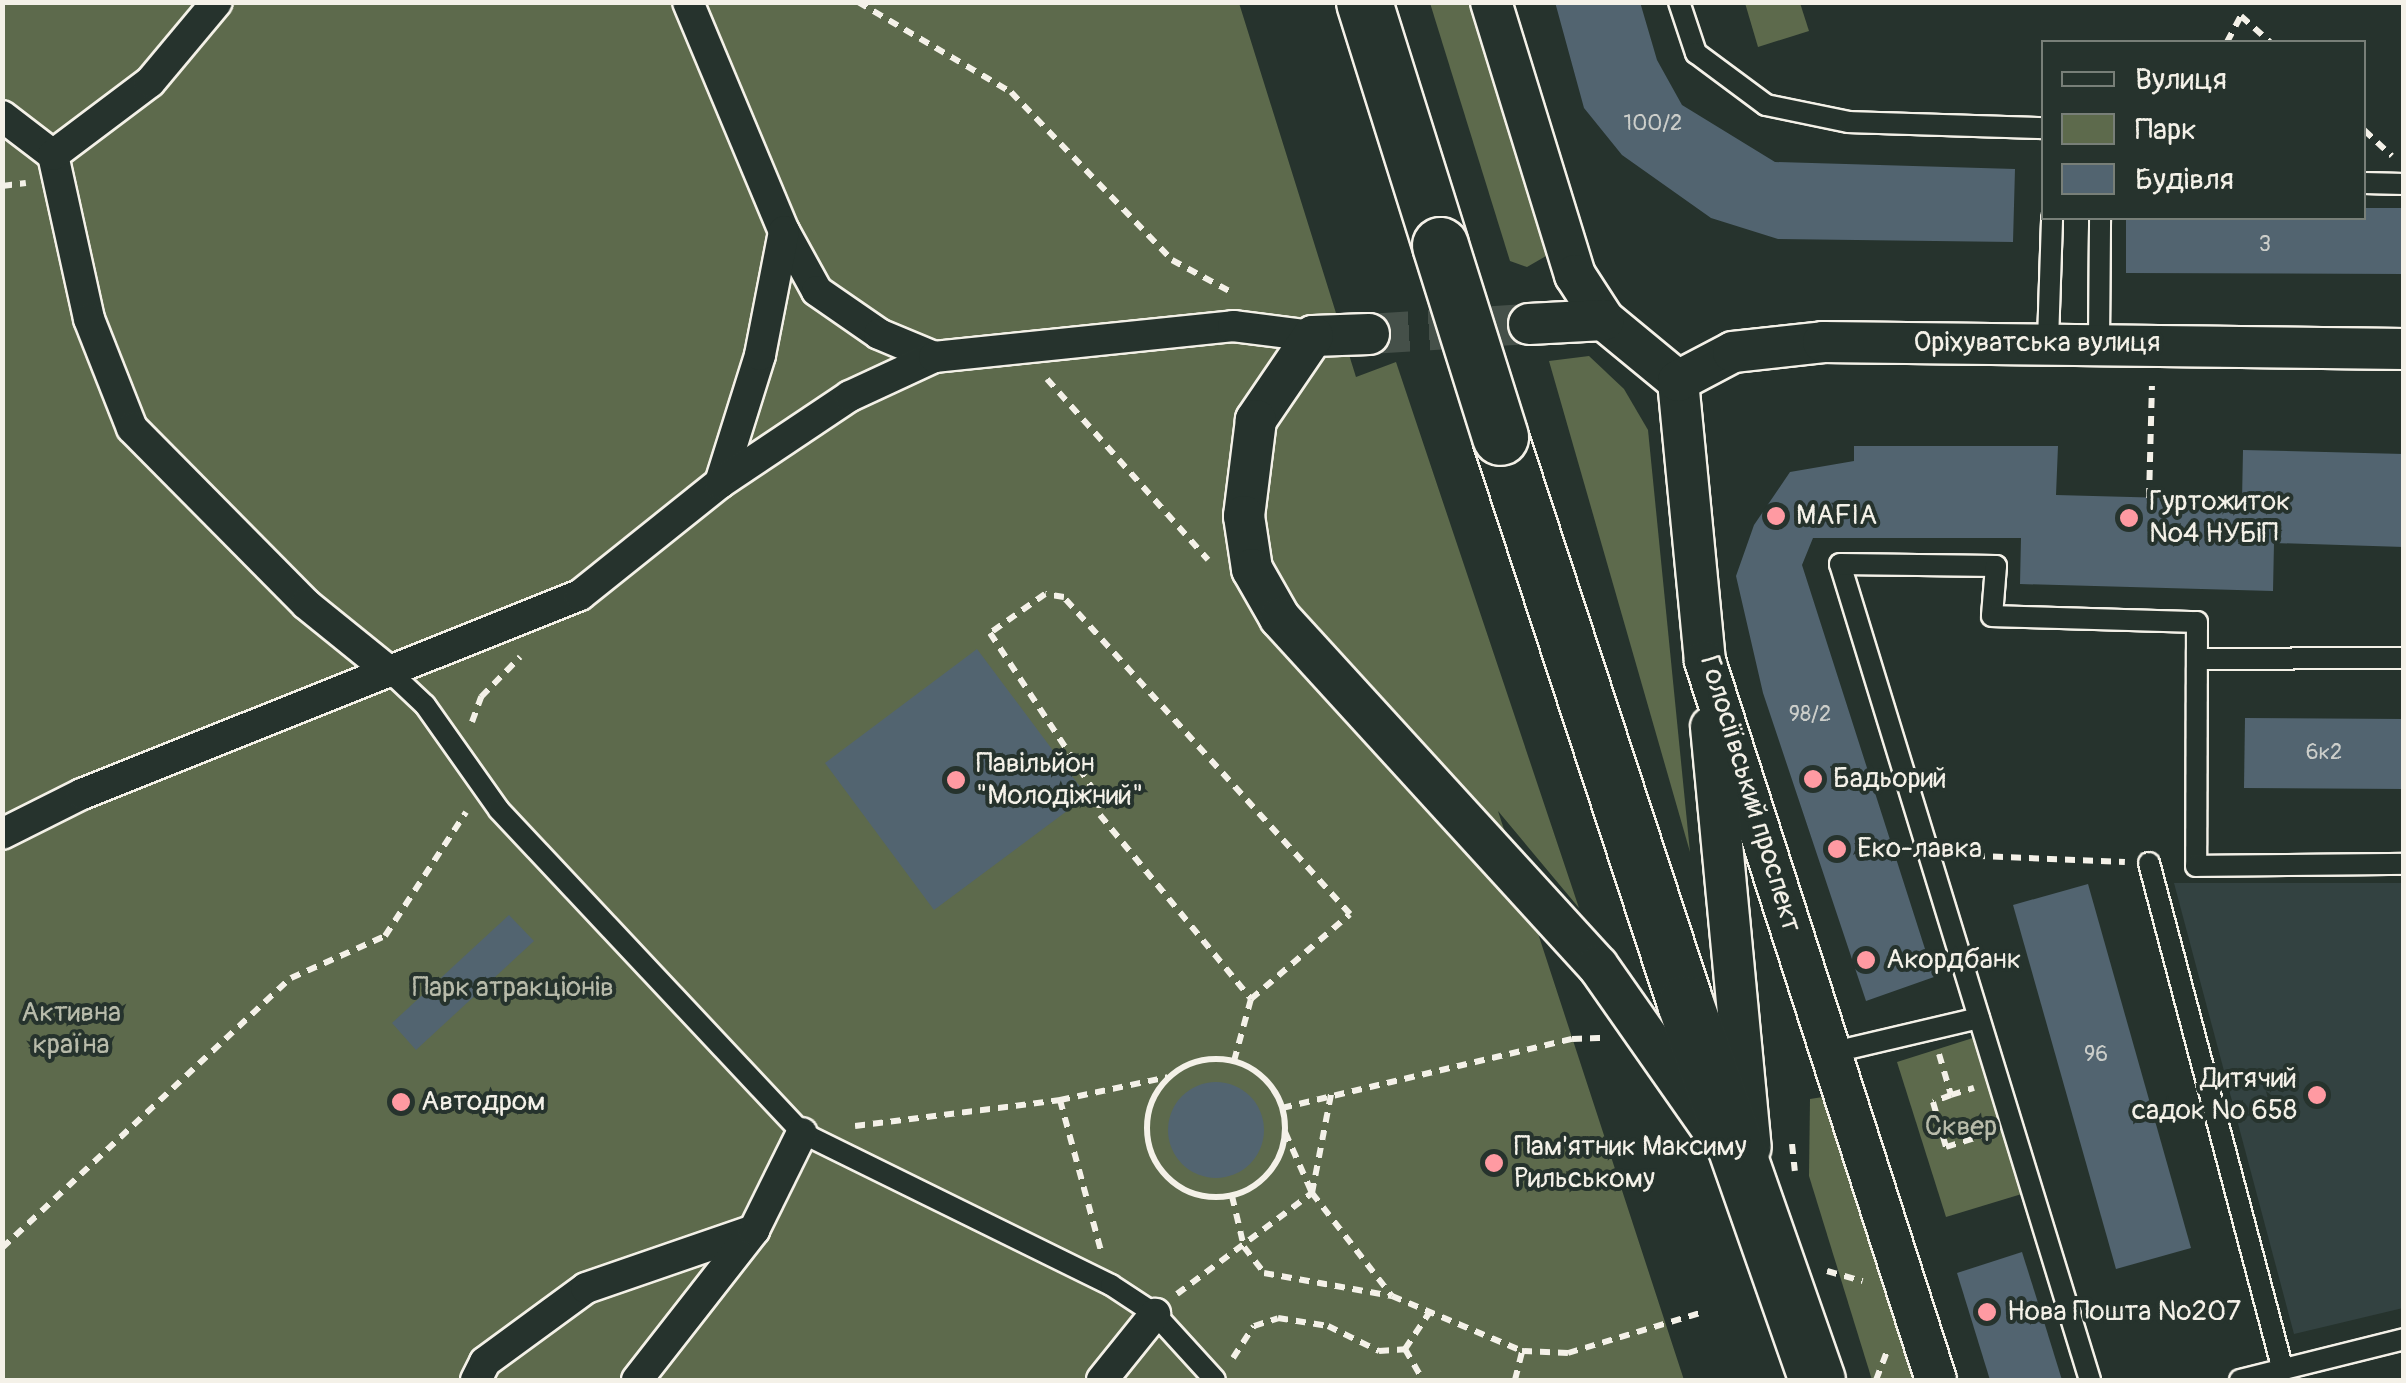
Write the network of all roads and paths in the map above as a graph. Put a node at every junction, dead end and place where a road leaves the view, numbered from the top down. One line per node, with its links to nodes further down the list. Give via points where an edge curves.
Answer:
1 (216, 2): 12 (street, via 150,82)
2 (688, 2): 18 (street)
3 (858, 2): 19 (path, via 1012,92 1172,260)
4 (1364, 2): 60 (highway, bridge, via 1685,1003)
5 (1491, 2): 20 (street, via 1575,275)
6 (1679, 2): 10 (lane, via 1696,54 1766,105 1849,122)
7 (2228, 40): 8 (path, via 2241,16)
8 (2268, 40)
9 (2, 116): 12 (street)
10 (2041, 128)
11 (2366, 132): 13 (path)
12 (53, 155): 38 (street, via 90,318 132,428 306,604)
13 (2404, 167)
14 (2366, 183): 15 (lane)
15 (2404, 184)
16 (2052, 220): 24 (lane)
17 (2100, 220): 25 (lane)
18 (784, 231): 28 (street, via 817,291 879,334); 31 (street, via 760,355)
19 (1250, 302)
20 (1604, 320): 21 (street); 29 (street)
21 (1528, 324)
22 (1370, 334): 23 (street)
23 (1313, 336): 26 (street, via 1233,326); 60 (street, via 1256,420 1244,516 1252,569 1280,618 1598,966)
24 (2048, 341): 25 (street, Оріхуватська вулиця); 29 (street, Оріхуватська вулиця, via 1823,342 1733,352)
25 (2099, 341): 27 (street, Оріхуватська вулиця)
26 (1019, 348): 28 (street); 33 (path)
27 (2404, 349)
28 (934, 357): 31 (street, via 850,396)
29 (1678, 381): 37 (street, Голосіївський проспект)
30 (2152, 386): 32 (path)
31 (720, 483): 38 (street, via 580,595)
32 (2149, 498)
33 (1208, 560)
34 (530, 646): 39 (path, via 481,698)
35 (2404, 658): 36 (lane)
36 (2198, 659): 42 (lane, via 2197,622 1992,616 1996,566 1840,564); 44 (lane, via 2196,866)
37 (1705, 661): 49 (street, Голосіївський проспект); 60 (street)
38 (390, 672): 39 (lane); 41 (street, via 82,794)
39 (461, 753): 40 (lane)
40 (484, 786): 59 (lane, via 499,810); 64 (path, via 385,936 291,978)
41 (2, 834)
42 (1928, 854): 43 (path); 46 (lane)
43 (2149, 864): 75 (lane)
44 (2404, 864)
45 (1251, 999): 45 (path, via 1350,914 1064,597 1045,594 990,633 1099,798 1100,814); 50 (path)
46 (1980, 1018): 47 (lane); 84 (lane)
47 (1931, 1029): 49 (lane); 53 (path)
48 (1612, 1038): 52 (path, via 1572,1039)
49 (1830, 1054): 83 (street, Голосіївський проспект)
50 (1234, 1061): 51 (path, via 1189,1064); 56 (path, via 1264,1079)
51 (1169, 1076): 54 (path); 62 (path, via 1148,1116 1154,1161 1187,1192)
52 (1331, 1094): 56 (path); 61 (path)
53 (1951, 1095): 55 (path, via 1974,1088); 57 (path, via 1933,1102 1946,1147 1988,1134)
54 (1060, 1100): 59 (path); 66 (path)
55 (1979, 1103)
56 (1282, 1108): 58 (path)
57 (1983, 1119)
58 (1285, 1131): 61 (path); 62 (path, via 1270,1172)
59 (802, 1133): 63 (street); 66 (lane)
60 (1755, 1191): 82 (highway)
61 (1312, 1193): 65 (path); 67 (path)
62 (1232, 1196): 65 (path)
63 (754, 1230): 76 (street, via 586,1288 485,1362); 77 (street)
64 (2, 1248)
65 (1244, 1248): 67 (path, via 1264,1273); 70 (path)
66 (1111, 1286): 70 (lane)
67 (1392, 1296): 69 (path)
68 (1703, 1312): 73 (path, via 1568,1353)
69 (1429, 1313): 72 (path); 73 (path)
70 (1156, 1314): 78 (street); 79 (lane)
71 (2404, 1339): 75 (lane)
72 (1405, 1349): 74 (path, via 1379,1352 1328,1326 1278,1318 1254,1326); 80 (path)
73 (1522, 1351): 81 (path)
74 (1231, 1361)
75 (2283, 1370): 85 (lane)
76 (476, 1380)
77 (637, 1380)
78 (1102, 1380)
79 (1215, 1380)
80 (1423, 1380)
81 (1516, 1380)
82 (1817, 1380)
83 (1936, 1380)
84 (2090, 1380)
85 (2240, 1380)

